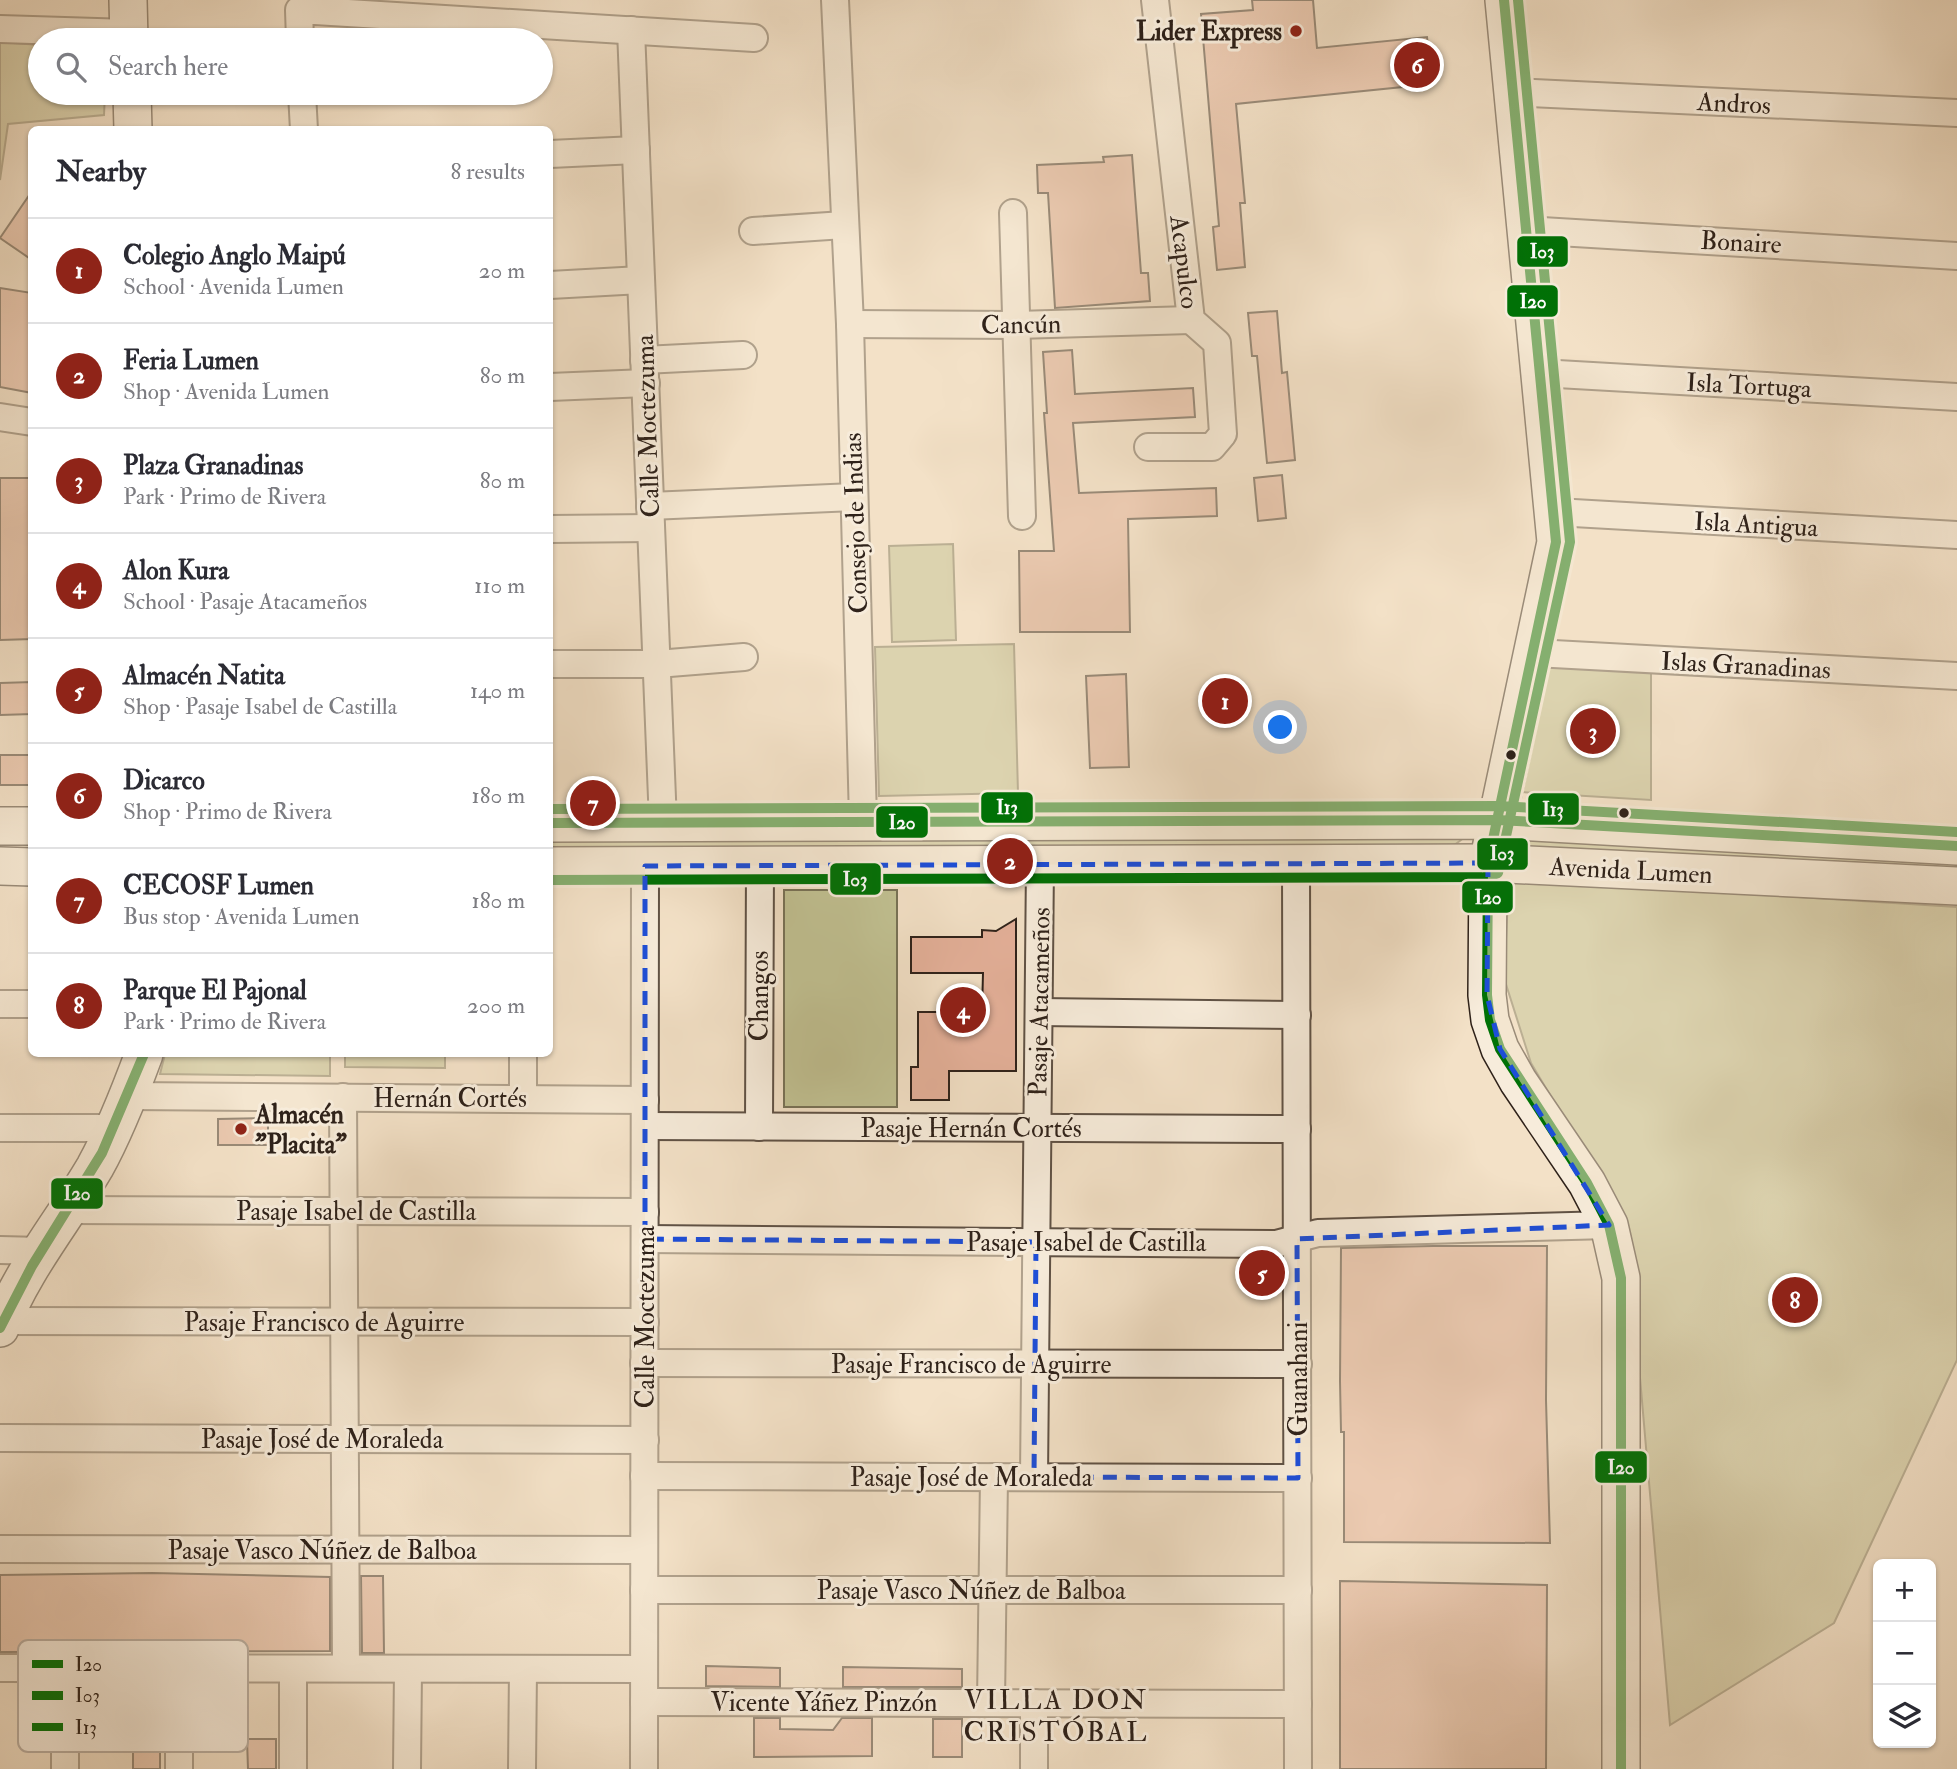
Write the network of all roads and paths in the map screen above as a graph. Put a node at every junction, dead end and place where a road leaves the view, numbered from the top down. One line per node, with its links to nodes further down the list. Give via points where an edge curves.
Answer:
1 (835, 0): 18 (street, Consejo de Indias)
2 (1156, 0): 24 (street, Acapulco)
3 (1504, 0): 9 (street)
4 (129, 24): 6 (street)
5 (300, 28): 7 (street, via 299,10)
6 (0, 29)
7 (631, 30): 8 (street); 15 (street, Calle Moctezuma)
8 (754, 38)
9 (1511, 92): 12 (street, Andros); 19 (street)
10 (132, 105): 13 (street)
11 (303, 105): 14 (street)
12 (1957, 113)
13 (133, 126)
14 (304, 126)
15 (636, 150): 16 (street); 22 (street, Calle Moctezuma)
16 (553, 154)
17 (1013, 213): 26 (street)
18 (844, 225): 20 (street); 25 (street, Consejo de Indias)
19 (1525, 230): 21 (street, Bonaire); 29 (street)
20 (753, 231)
21 (1957, 256)
22 (641, 281): 23 (street); 28 (street, Calle Moctezuma)
23 (553, 285)
24 (1191, 320): 26 (street, Cancún); 34 (street, Acapulco, via 1217,343 1223,434 1212,447)
25 (850, 324): 26 (street, Cancún); 35 (street, Consejo de Indias)
26 (1016, 325): 37 (street)
27 (743, 355): 28 (street)
28 (645, 372): 30 (street); 38 (street, Calle Moctezuma)
29 (1540, 373): 31 (street, Isla Tortuga); 36 (street)
30 (553, 387)
31 (1957, 397)
32 (0, 417): 33 (street)
33 (28, 421)
34 (1148, 447)
35 (854, 497): 38 (street); 46 (street, Consejo de Indias)
36 (1556, 512): 40 (street, Isla Antigua); 41 (street, via 1553,567)
37 (1022, 516)
38 (651, 517): 39 (street); 44 (street, Calle Moctezuma)
39 (553, 529)
40 (1957, 535)
41 (1535, 653): 45 (street, Islas Granadinas); 47 (street)
42 (744, 657): 44 (street)
43 (553, 663): 44 (street)
44 (657, 664): 48 (street, Calle Moctezuma)
45 (1957, 676)
46 (863, 820): 47 (street, Avenida Lumen); 48 (street, Avenida Lumen)
47 (1498, 820): 52 (street, Avenida Lumen); 54 (street)
48 (663, 822): 49 (street, Avenida Lumen)
49 (553, 823)
50 (0, 826): 51 (street)
51 (28, 826)
52 (1957, 846)
53 (1296, 863): 54 (street, Avenida Lumen); 55 (street, Avenida Lumen); 65 (street, Guanahani)
54 (1488, 863): 61 (street, Avenida Lumen); 79 (street, via 1490,1020 1518,1081 1587,1183)
55 (1040, 864): 56 (street, Avenida Lumen); 64 (street, Pasaje Atacameños)
56 (760, 865): 59 (street, Avenida Lumen); 72 (street, Changos)
57 (0, 866): 60 (street)
58 (553, 866): 59 (street, Avenida Lumen)
59 (645, 866): 71 (street, Calle Moctezuma)
60 (28, 867)
61 (1957, 886)
62 (0, 1004): 63 (street)
63 (28, 1004)
64 (1039, 1012): 65 (street); 74 (street, Pasaje Atacameños)
65 (1297, 1015): 75 (street, Guanahani)
66 (143, 1057): 70 (street)
67 (523, 1057): 69 (street)
68 (343, 1097): 69 (street, Hernán Cortés); 70 (street, Hernán Cortés); 77 (street)
69 (523, 1099): 71 (street, Hernán Cortés)
70 (121, 1112): 73 (street, Hernán Cortés); 76 (street)
71 (645, 1113): 72 (street, Pasaje Hernán Cortés); 78 (street, Calle Moctezuma)
72 (759, 1127): 74 (street, Pasaje Hernán Cortés)
73 (0, 1128)
74 (1037, 1128): 75 (street, Pasaje Hernán Cortés); 82 (street, Pasaje Atacameños)
75 (1297, 1129): 80 (street, Guanahani)
76 (67, 1210): 77 (street, Pasaje Isabel de Castilla); 84 (street)
77 (344, 1211): 78 (street, Pasaje Isabel de Castilla); 85 (street)
78 (645, 1212): 81 (street, Calle Moctezuma)
79 (1609, 1225): 80 (street, Pasaje Isabel de Castilla, via 1318,1233); 122 (street, via 1623,1302)
80 (1297, 1238): 82 (street, Pasaje Isabel de Castilla, via 1276,1244); 90 (street, Guanahani)
81 (645, 1239): 82 (street, Pasaje Isabel de Castilla); 86 (street, Calle Moctezuma)
82 (1036, 1242): 89 (street, Pasaje Atacameños)
83 (0, 1250): 84 (street)
84 (41, 1251): 87 (street)
85 (344, 1322): 86 (street, Pasaje Francisco de Aguirre); 87 (street, Pasaje Francisco de Aguirre); 92 (street)
86 (645, 1322): 88 (street, Calle Moctezuma)
87 (1, 1325)
88 (645, 1363): 89 (street, Pasaje Francisco de Aguirre); 93 (street, Calle Moctezuma)
89 (1035, 1364): 90 (street, Pasaje Francisco de Aguirre); 96 (street, Pasaje Atacameños)
90 (1298, 1364): 97 (street, Guanahani)
91 (0, 1438): 92 (street, Pasaje José de Moraleda)
92 (345, 1438): 93 (street, Pasaje José de Moraleda); 100 (street)
93 (645, 1440): 94 (street, Calle Moctezuma)
94 (645, 1476): 95 (street, Pasaje José de Moraleda); 99 (street, Calle Moctezuma)
95 (994, 1477): 96 (street, Pasaje José de Moraleda); 102 (street)
96 (1034, 1477): 97 (street, Pasaje José de Moraleda)
97 (1298, 1478): 103 (street, Guanahani)
98 (0, 1549): 100 (street, Pasaje Vasco Núñez de Balboa)
99 (644, 1550): 100 (street, Pasaje Vasco Núñez de Balboa); 101 (street, Calle Moctezuma)
100 (345, 1551): 106 (street)
101 (644, 1590): 102 (street, Pasaje Vasco Núñez de Balboa); 111 (street, Calle Moctezuma)
102 (992, 1590): 103 (street, Pasaje Vasco Núñez de Balboa); 113 (street)
103 (1298, 1590): 115 (street, Guanahani)
104 (0, 1668): 105 (street)
105 (18, 1668)
106 (346, 1668): 108 (street); 109 (street)
107 (248, 1669): 108 (street)
108 (293, 1669): 116 (street)
109 (408, 1669): 110 (street); 117 (street)
110 (523, 1669): 111 (street); 118 (street)
111 (644, 1669): 112 (street, Calle Moctezuma)
112 (644, 1702): 113 (street, Vicente Yáñez Pinzón); 119 (street, Calle Moctezuma)
113 (991, 1702): 114 (street, Vicente Yáñez Pinzón)
114 (1034, 1703): 115 (street, Vicente Yáñez Pinzón); 120 (street)
115 (1298, 1704): 121 (street, Guanahani)
116 (293, 1769)
117 (407, 1769)
118 (522, 1769)
119 (644, 1769)
120 (1034, 1769)
121 (1298, 1769)
122 (1621, 1769)

